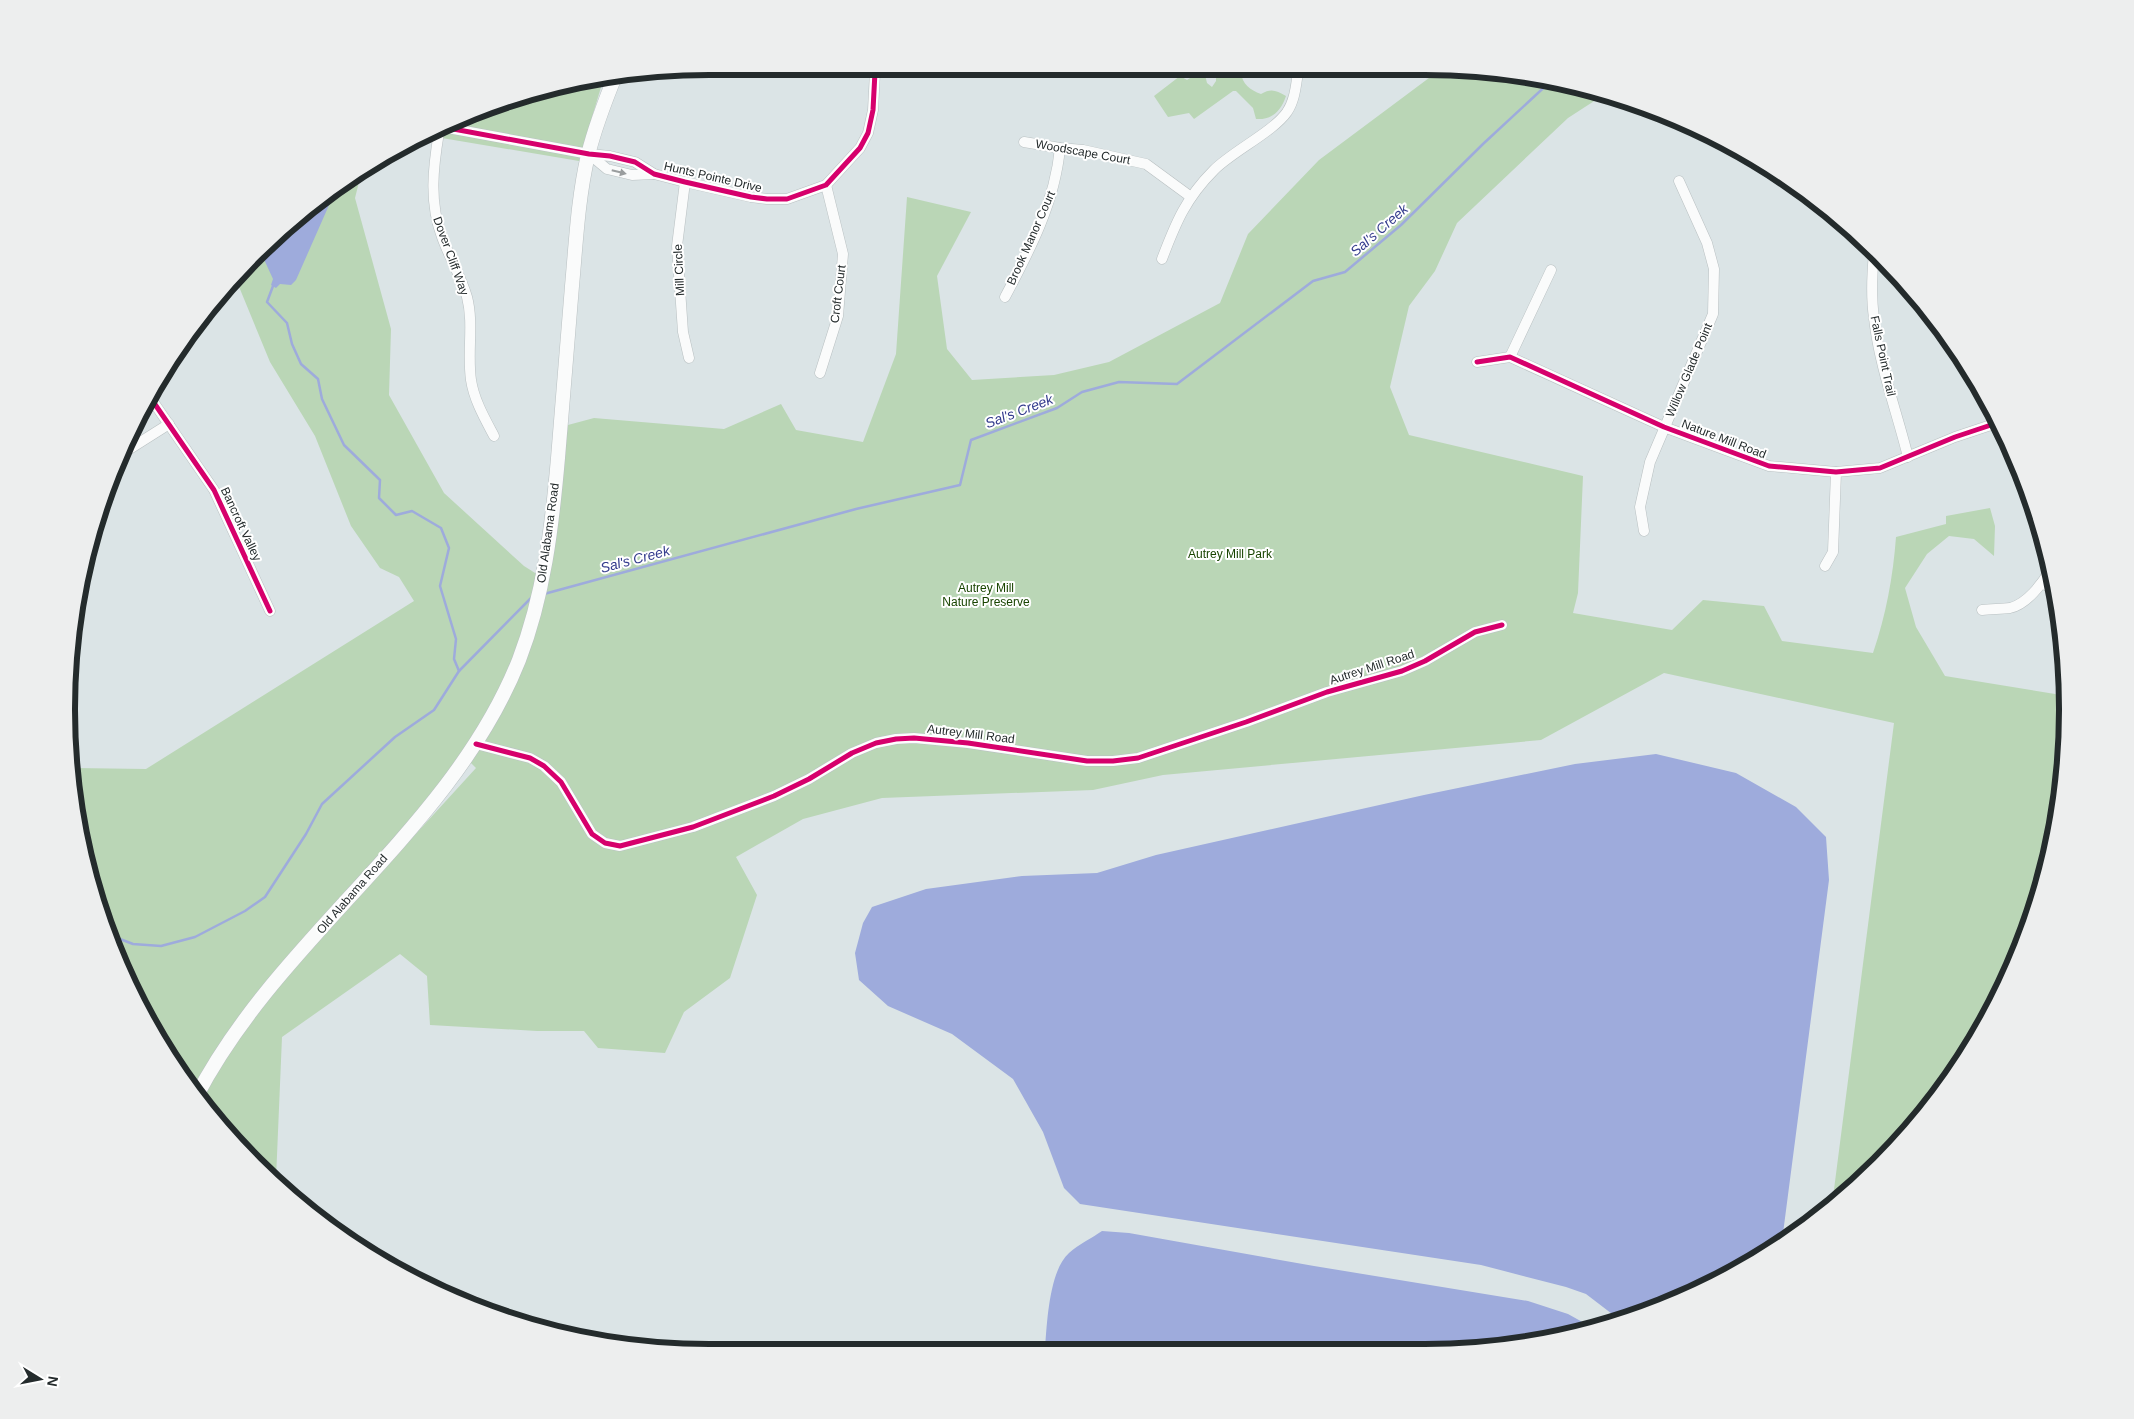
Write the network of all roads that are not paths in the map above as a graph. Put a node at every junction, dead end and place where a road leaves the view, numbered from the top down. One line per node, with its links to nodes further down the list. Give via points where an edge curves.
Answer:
1 (875, 75): 11 (street, Hunts Pointe Drive, via 868,133 860,148)
2 (1298, 75): 12 (street, via 1294,96 1286,112 1214,170)
3 (613, 82): 8 (main road, Old Alabama Road)
4 (454, 129): 8 (street)
5 (438, 136): 25 (street, Dover Cliff Way, via 432,173 434,210 441,236 467,297 471,322 471,382)
6 (1024, 142): 7 (street, Woodscape Court)
7 (1060, 148): 12 (street, Woodscape Court, via 1146,164); 16 (street, Brook Manor Court, via 1049,204)
8 (589, 154): 10 (street, Hunts Pointe Drive, via 606,169 632,175 654,174); 37 (main road, Old Alabama Road, via 579,212 554,504 545,569 519,660 498,707)
9 (1679, 181): 24 (street, Willow Glade Point, via 1707,243 1714,269 1713,314)
10 (685, 182): 11 (street, Hunts Pointe Drive, via 767,199 787,199); 18 (street, Mill Circle, via 677,246 683,332)
11 (826, 185): 20 (street, Croft Court, via 843,254 838,316)
12 (1191, 196): 13 (street, via 1177,220)
13 (1162, 259)
14 (1873, 261): 27 (street, Falls Point Trail, via 1874,319)
15 (1550, 270): 17 (street)
16 (1005, 297)
17 (1510, 357): 19 (street); 24 (street, Nature Mill Road)
18 (689, 358)
19 (1477, 362)
20 (820, 373)
21 (154, 403): 22 (street, Bancroft Valley)
22 (169, 424): 26 (street); 35 (street, Bancroft Valley, via 214,490)
23 (1992, 425): 27 (street, Nature Mill Road)
24 (1664, 427): 28 (street, Nature Mill Road, via 1769,466); 29 (street, Willow Glade Point, via 1650,462 1640,507)
25 (494, 436)
26 (132, 448)
27 (1908, 457): 28 (street, Nature Mill Road, via 1880,468)
28 (1836, 472): 30 (street, via 1833,552)
29 (1644, 531)
30 (1825, 566)
31 (2045, 578): 32 (street)
32 (2042, 583): 33 (street); 34 (street, via 2012,608)
33 (2047, 586)
34 (1982, 610)
35 (270, 611)
36 (1502, 625): 37 (street, Autrey Mill Road, via 1475,632 1402,671 1327,692 1138,758 1113,762 1087,761 968,743 896,739 852,753 774,796 693,827 620,846 605,843 592,834 560,782 544,766 530,758)
37 (476, 744): 38 (main road, Old Alabama Road, via 431,803 266,993 231,1038)
38 (201, 1088)

